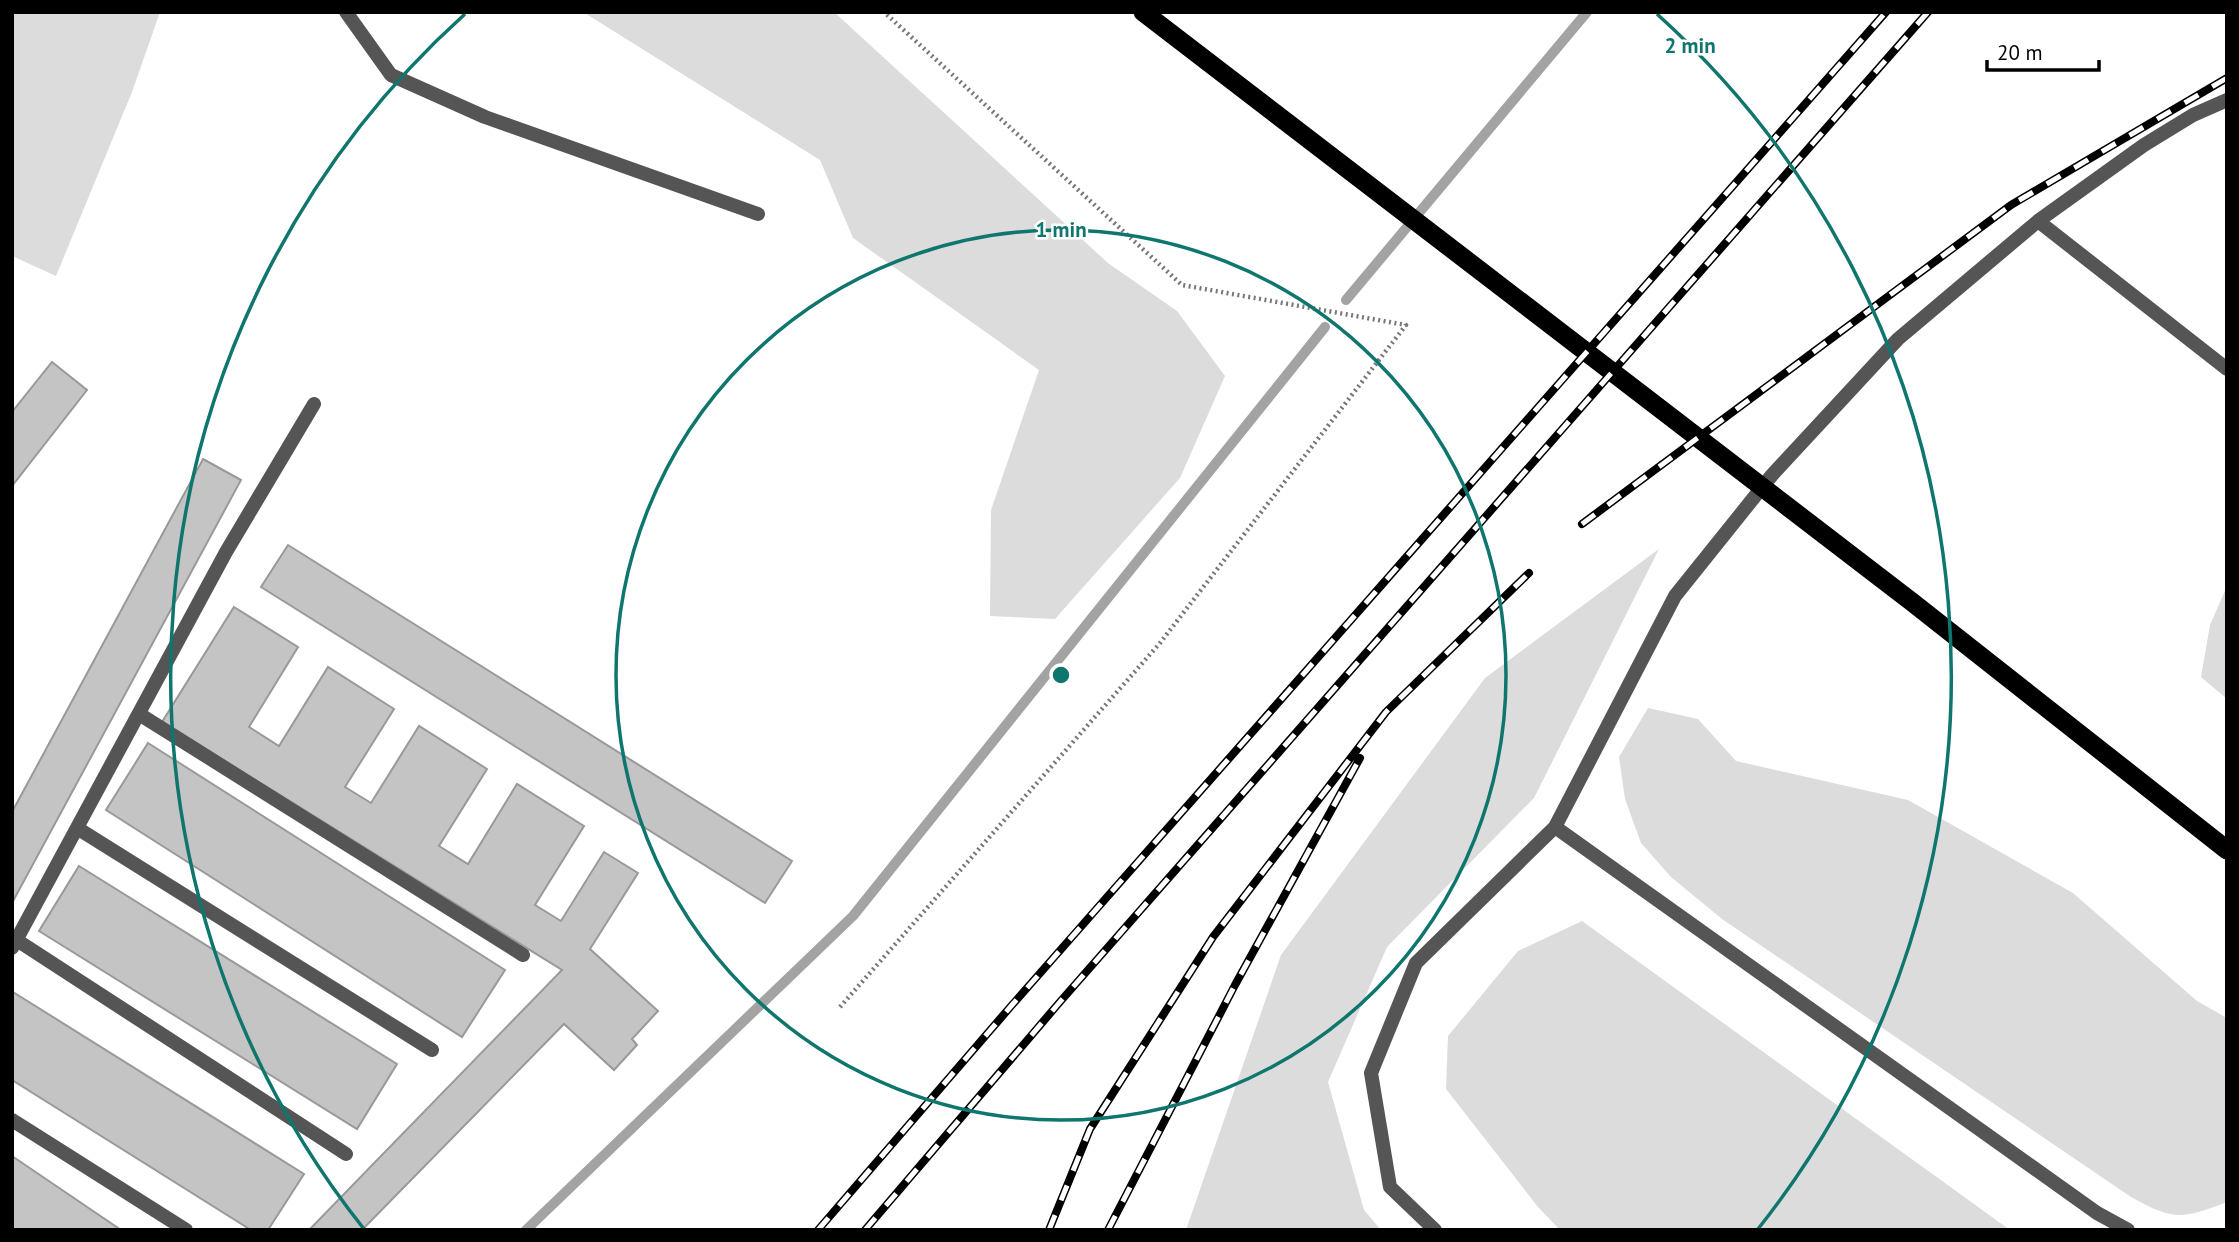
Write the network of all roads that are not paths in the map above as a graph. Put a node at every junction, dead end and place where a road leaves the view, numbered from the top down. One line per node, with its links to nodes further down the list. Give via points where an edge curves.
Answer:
1 (346, 12): 4 (street, via 391,75 485,117)
2 (1143, 12): 11 (highway, via 1912,602)
3 (2227, 100): 5 (street, via 2193,114 2144,145)
4 (758, 214)
5 (2038, 221): 6 (street); 9 (street, via 1898,340 1772,475 1675,596)
6 (2227, 369)
7 (314, 404): 8 (street, via 226,552)
8 (139, 713): 10 (street); 13 (street)
9 (1555, 827): 18 (street, via 1416,963 1371,1073 1390,1186); 19 (street, via 2097,1213)
10 (77, 828): 12 (street); 14 (street)
11 (2227, 850)
12 (14, 941): 16 (street)
13 (523, 956)
14 (432, 1050)
15 (12, 1119): 17 (street)
16 (346, 1154)
17 (186, 1230)
18 (1435, 1230)
19 (2128, 1230)

